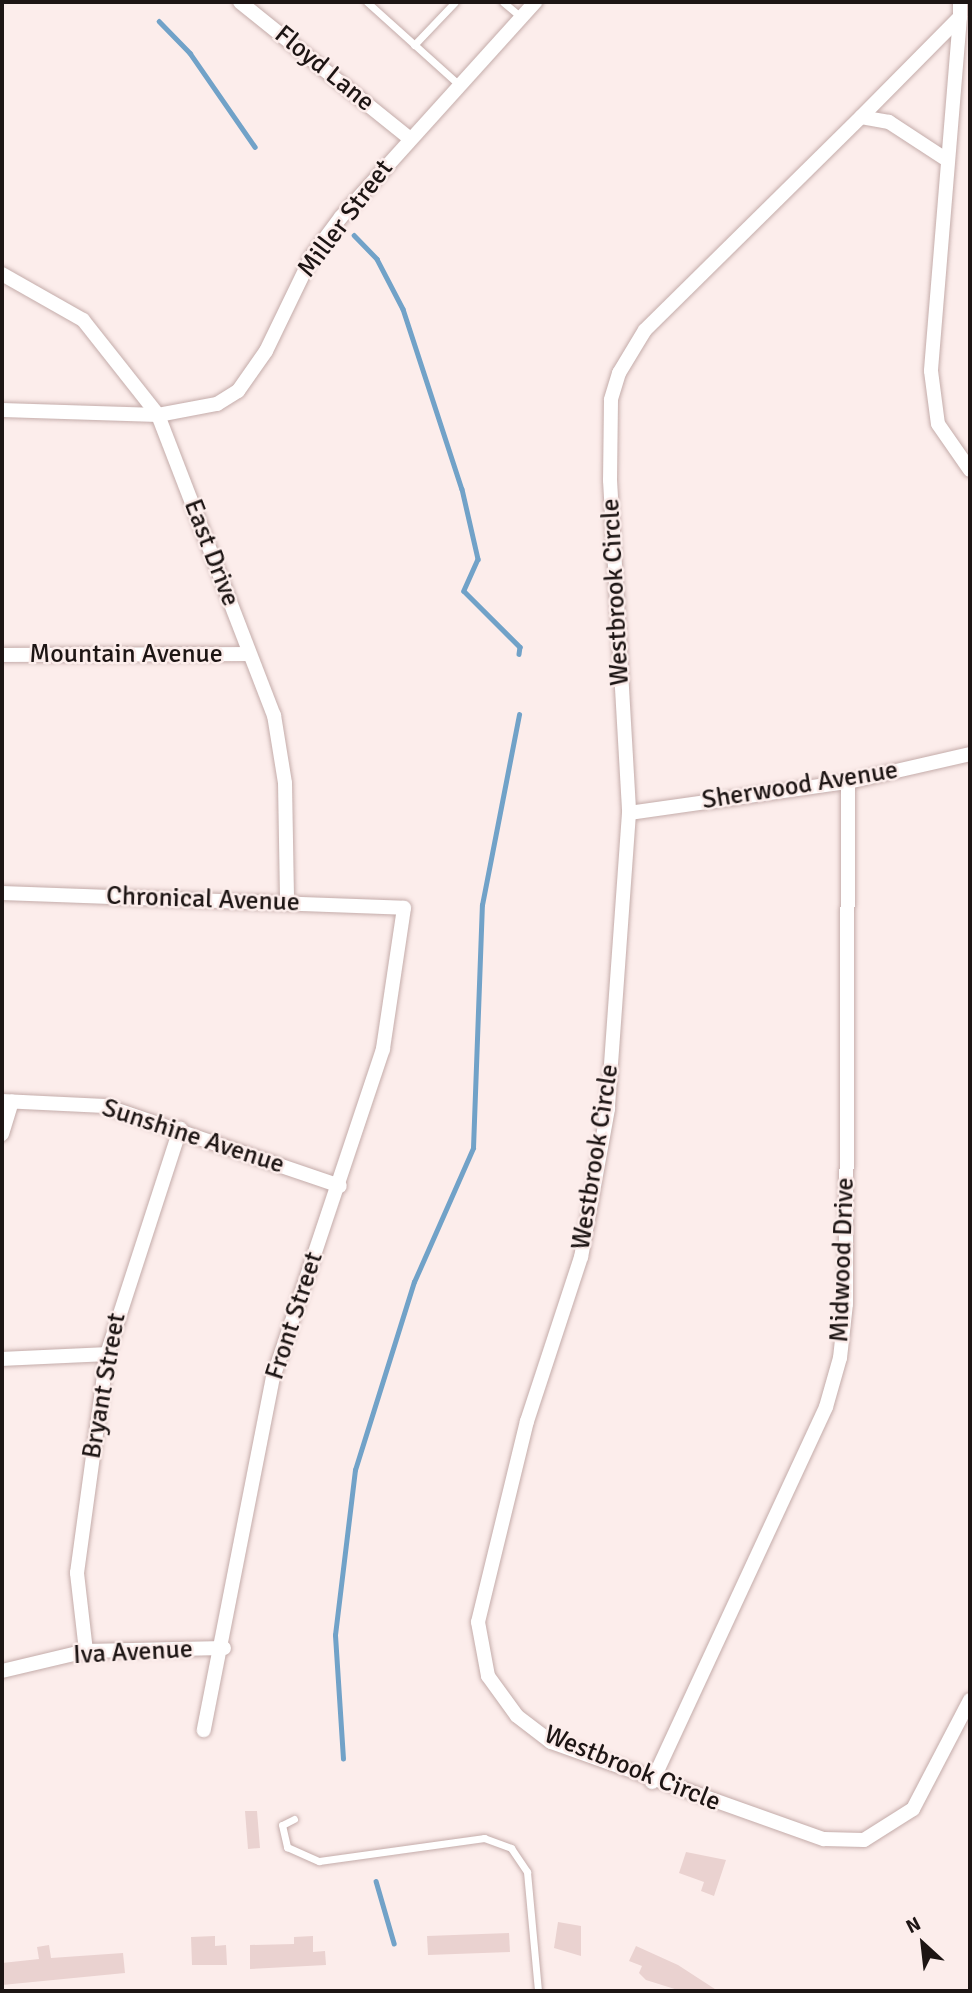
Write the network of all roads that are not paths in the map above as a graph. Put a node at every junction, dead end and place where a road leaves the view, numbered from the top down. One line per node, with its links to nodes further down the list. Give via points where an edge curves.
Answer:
1 (240, 2): 11 (street, Floyd Lane)
2 (367, 2): 8 (lane)
3 (455, 2): 8 (lane)
4 (503, 2): 7 (lane)
5 (535, 2): 7 (street, Miller Street)
6 (960, 10): 10 (street, Westbrook Circle); 12 (street, Westbrook Circle)
7 (521, 17): 9 (street, Miller Street)
8 (414, 45): 9 (lane)
9 (457, 83): 11 (street, Miller Street)
10 (861, 117): 12 (street, via 890,122); 21 (street, Westbrook Circle, via 645,330 619,373 611,400 610,480)
11 (408, 136): 15 (street, Miller Street, via 312,256 266,351 238,391 217,404)
12 (944, 158): 16 (street, Westbrook Circle, via 932,402 947,443)
13 (2, 274): 15 (street, East Drive, via 83,320)
14 (2, 410): 15 (street, Miller Street)
15 (158, 415): 17 (street, East Drive)
16 (970, 470)
17 (249, 654): 18 (street, Mountain Avenue); 23 (street, East Drive, via 274,715 285,783)
18 (2, 655)
19 (970, 754): 20 (street, Sherwood Avenue)
20 (848, 782): 21 (street, Sherwood Avenue); 36 (street, Midwood Drive, via 846,1304 840,1358 826,1407)
21 (628, 813): 36 (street, Westbrook Circle, via 602,1154 581,1257 482,1588 478,1622 488,1676 517,1716 551,1742)
22 (2, 893): 23 (street, Chronical Avenue)
23 (287, 902): 24 (street, Chronical Avenue)
24 (404, 908): 28 (street, Front Street, via 383,1049)
25 (7, 1101): 26 (street, Sunshine Avenue, via 105,1106); 27 (street)
26 (180, 1129): 28 (street, Sunshine Avenue); 29 (street, Bryant Street)
27 (2, 1134)
28 (340, 1186): 31 (street, Front Street, via 274,1377)
29 (107, 1354): 30 (street); 32 (street, Bryant Street, via 77,1573)
30 (2, 1359)
31 (224, 1648): 32 (street, Iva Avenue); 35 (street, Front Street)
32 (86, 1651): 33 (street, Iva Avenue)
33 (2, 1671)
34 (970, 1700): 36 (street, Westbrook Circle, via 928,1790 900,1819 864,1840 824,1839)
35 (204, 1730)
36 (652, 1782)
37 (295, 1819): 38 (lane, via 282,1825 287,1847 319,1861 484,1838 511,1848 527,1872)
38 (538, 1991)

